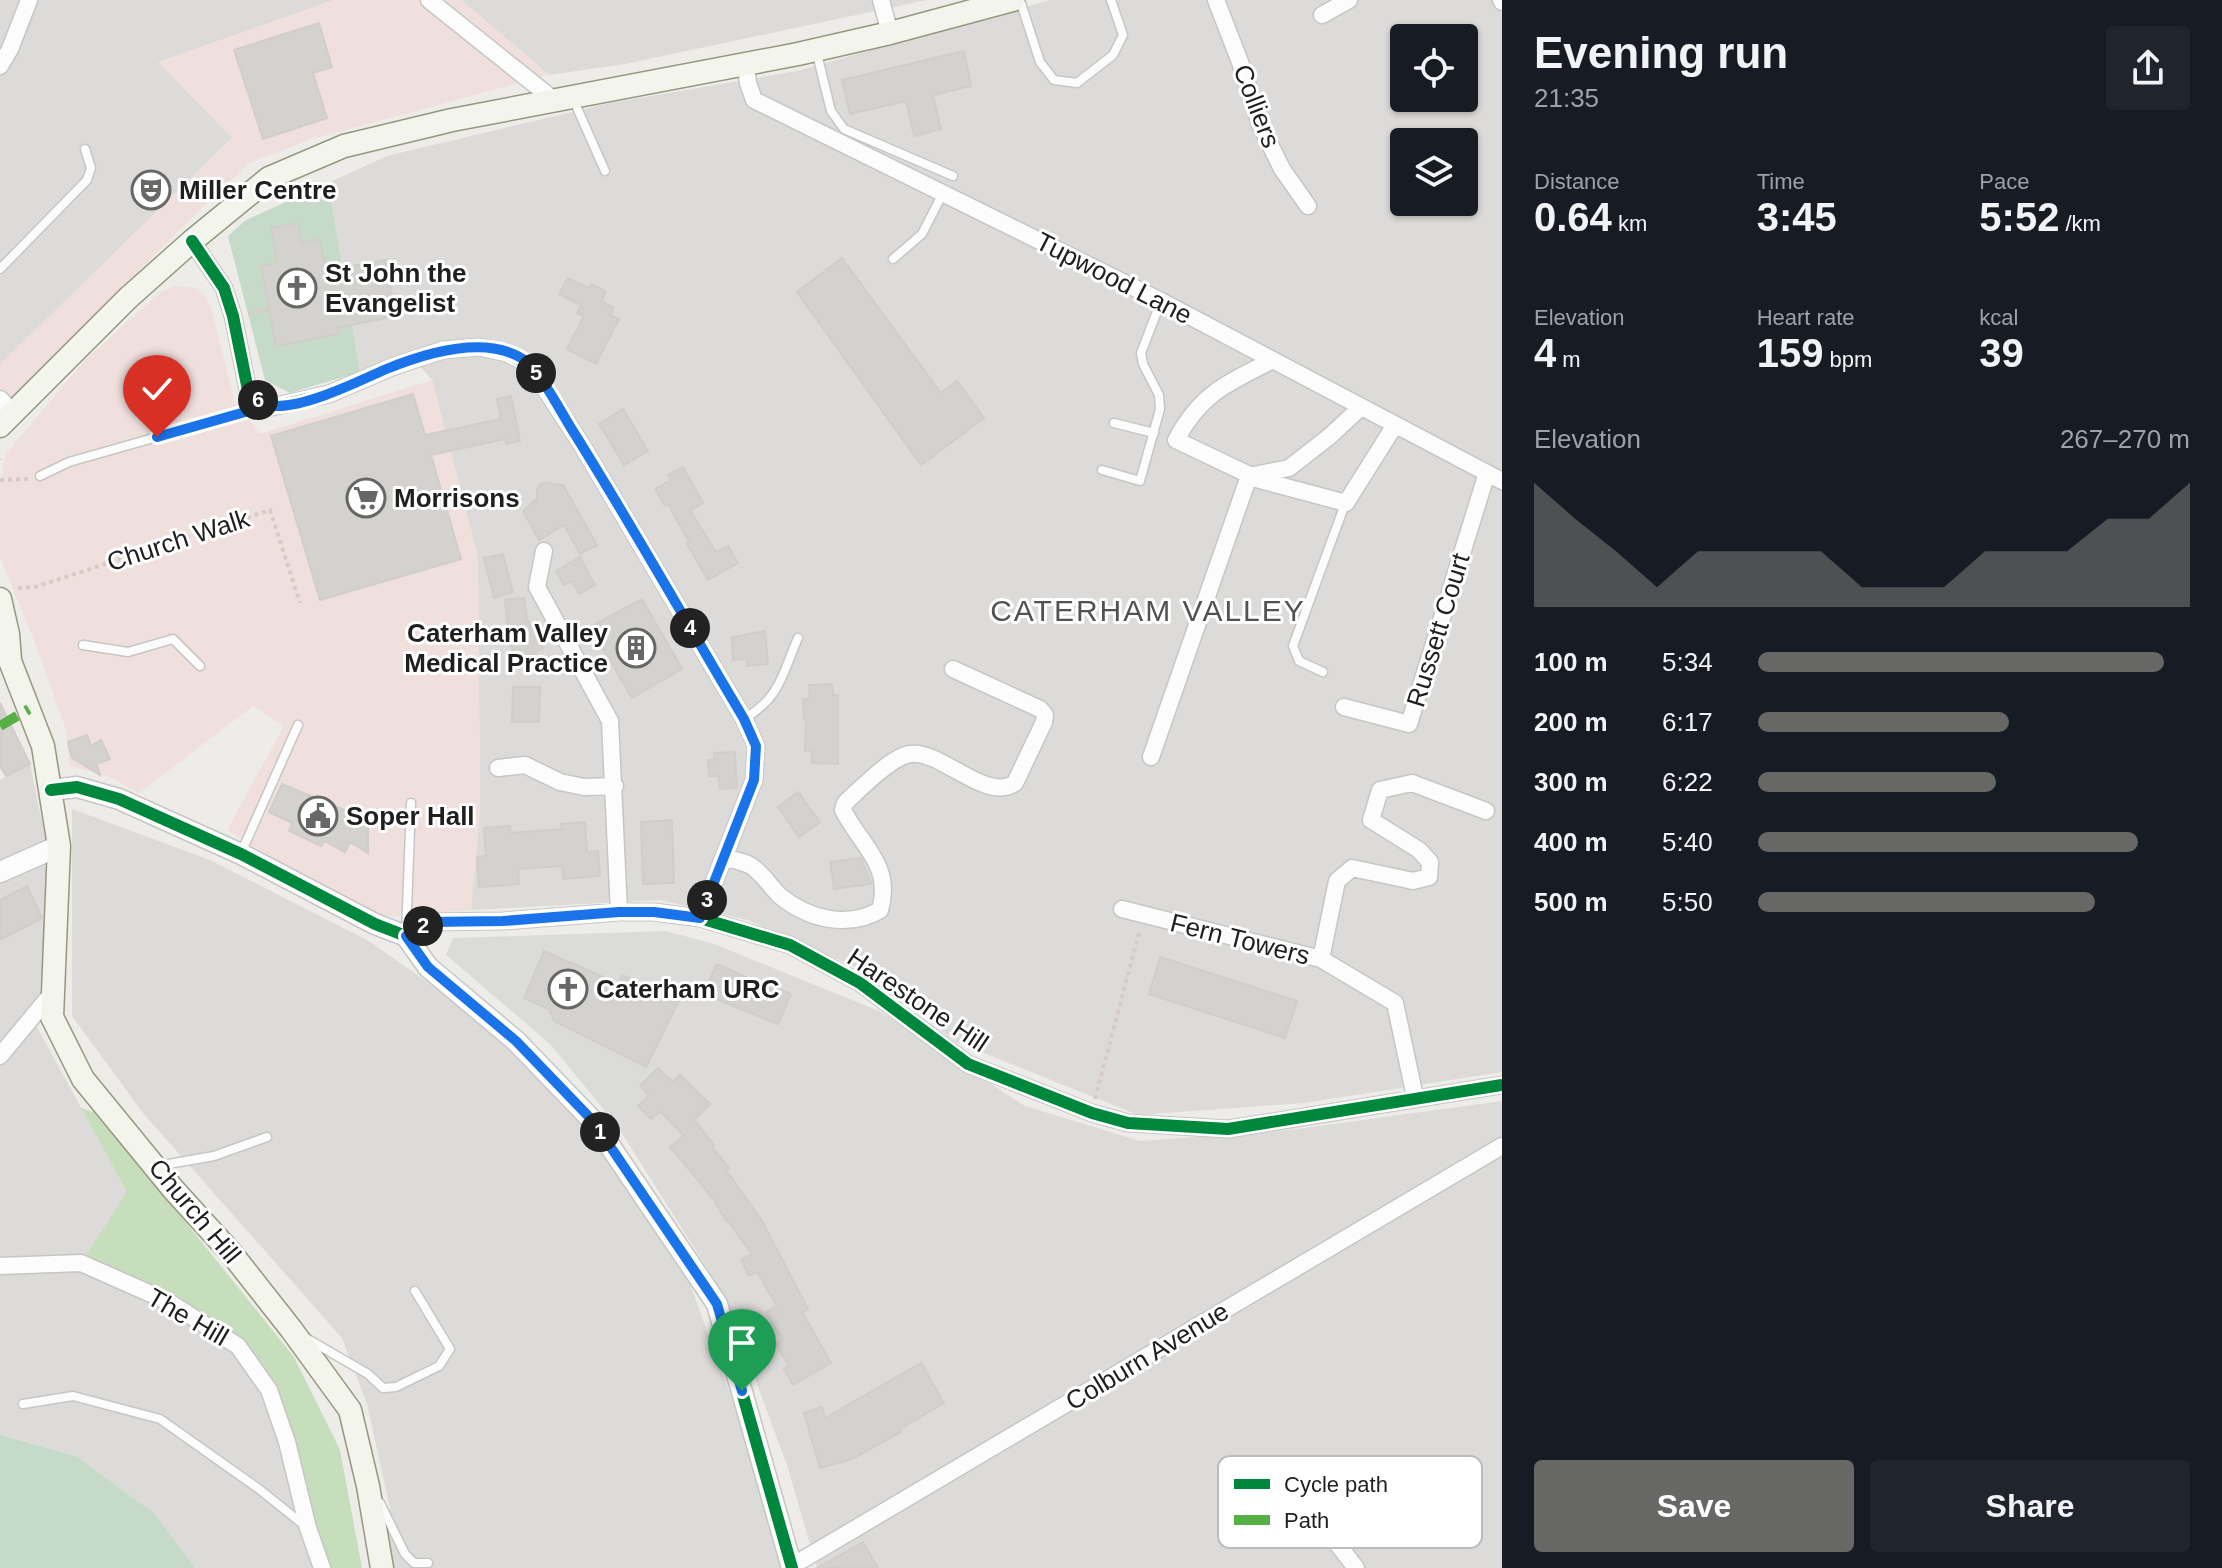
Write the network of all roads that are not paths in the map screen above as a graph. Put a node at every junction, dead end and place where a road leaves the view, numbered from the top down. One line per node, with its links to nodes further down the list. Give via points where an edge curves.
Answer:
1 (29, 0): 13 (street)
2 (429, 0): 14 (street)
3 (881, 0): 10 (street)
4 (1013, 0): 10 (main road)
5 (1020, 0): 6 (lane, via 1040,62 1054,80 1077,83 1113,55 1123,35)
6 (1111, 0)
7 (1216, 0): 19 (street, Colliers, via 1260,124)
8 (1349, 0): 9 (street)
9 (1322, 15)
10 (890, 33): 11 (main road)
11 (815, 50): 12 (main road); 17 (lane, via 831,111 844,129)
12 (746, 65): 14 (main road); 18 (street, Tupwood Lane, via 754,100)
13 (0, 66)
14 (563, 98): 16 (lane); 20 (main road, via 344,146 269,178)
15 (85, 149): 22 (lane, via 91,168 87,180)
16 (605, 171)
17 (953, 176)
18 (943, 193): 21 (lane, via 922,234); 23 (street, Tupwood Lane)
19 (1308, 206)
20 (192, 241): 25 (street, via 224,288 248,390); 27 (main road)
21 (893, 259)
22 (0, 269)
23 (1161, 301): 24 (street, Tupwood Lane); 30 (lane, via 1141,353 1159,395)
24 (1273, 360): 26 (street, Tupwood Lane); 33 (street, via 1212,393 1176,440)
25 (259, 399): 32 (lane, via 245,412 69,462); 45 (street, via 272,407 329,394 443,350 479,347 530,365)
26 (1361, 407): 29 (street, Tupwood Lane); 33 (street, via 1289,468)
27 (3, 416)
28 (1114, 423): 30 (lane)
29 (1395, 425): 34 (street, Tupwood Lane); 35 (street)
30 (1154, 433): 31 (lane, via 1140,481)
31 (1102, 470)
32 (40, 476)
33 (1249, 476): 35 (street); 47 (street)
34 (1494, 477): 44 (street, Russett Court, via 1409,724)
35 (1346, 503): 43 (lane, via 1293,646 1299,661)
36 (544, 551): 49 (street, via 537,587 610,721)
37 (5, 594): 40 (main road, Church Hill)
38 (798, 638): 45 (lane, via 772,698)
39 (83, 645): 41 (lane, via 128,652 173,639)
40 (5, 652): 50 (main road, Church Hill, via 43,746)
41 (200, 666)
42 (953, 669): 55 (street, via 1040,709 1044,722 1009,787 972,779 910,754 845,803 848,821 880,866 885,892 880,910 831,921 781,896 753,866)
43 (1323, 672)
44 (1344, 707)
45 (744, 719): 55 (street, via 756,746 754,780)
46 (298, 725): 54 (lane)
47 (1151, 757)
48 (498, 768): 49 (street, via 525,765 560,782)
49 (615, 786): 58 (street)
50 (51, 790): 53 (main road, Church Hill); 54 (street, via 77,787 119,799)
51 (411, 803): 60 (lane)
52 (1486, 811): 61 (street, via 1412,783 1380,790 1371,820 1419,850 1430,862 1429,877 1413,881 1352,868 1337,881)
53 (59, 846): 56 (street); 62 (main road, Church Hill)
54 (241, 854): 60 (street)
55 (725, 858): 59 (street)
56 (0, 872)
57 (1122, 909): 61 (street, Fern Towers)
58 (619, 912): 59 (street, Harestone Hill); 60 (street, Harestone Hill, via 429,922)
59 (700, 918): 65 (street, Harestone Hill, via 790,945 860,983 968,1064 1128,1123 1228,1129)
60 (406, 936): 77 (street, via 428,967 516,1041 593,1121 717,1304)
61 (1321, 959): 65 (street, Fern Towers, via 1395,1003)
62 (53, 992): 63 (street); 68 (main road, Church Hill, via 52,1017 83,1079)
63 (0, 1056)
64 (1502, 1085): 65 (street, Harestone Hill)
65 (1415, 1097)
66 (267, 1137): 68 (lane, via 214,1156)
67 (1502, 1146): 77 (street, Colburn Avenue)
68 (156, 1166): 71 (main road, Church Hill)
69 (0, 1266): 74 (street, The Hill, via 81,1263 169,1302 238,1346 269,1390)
70 (415, 1291): 71 (lane, via 450,1349 439,1366 396,1387 383,1388)
71 (291, 1329): 73 (main road, Church Hill, via 350,1410)
72 (23, 1404): 74 (lane, via 73,1396 160,1419)
73 (368, 1486): 76 (lane, via 405,1554 414,1563); 79 (main road, Church Hill)
74 (308, 1528): 78 (street, The Hill)
75 (1341, 1548): 80 (street)
76 (428, 1563)
77 (792, 1567)
78 (322, 1568)
79 (382, 1568)
80 (1356, 1568)

